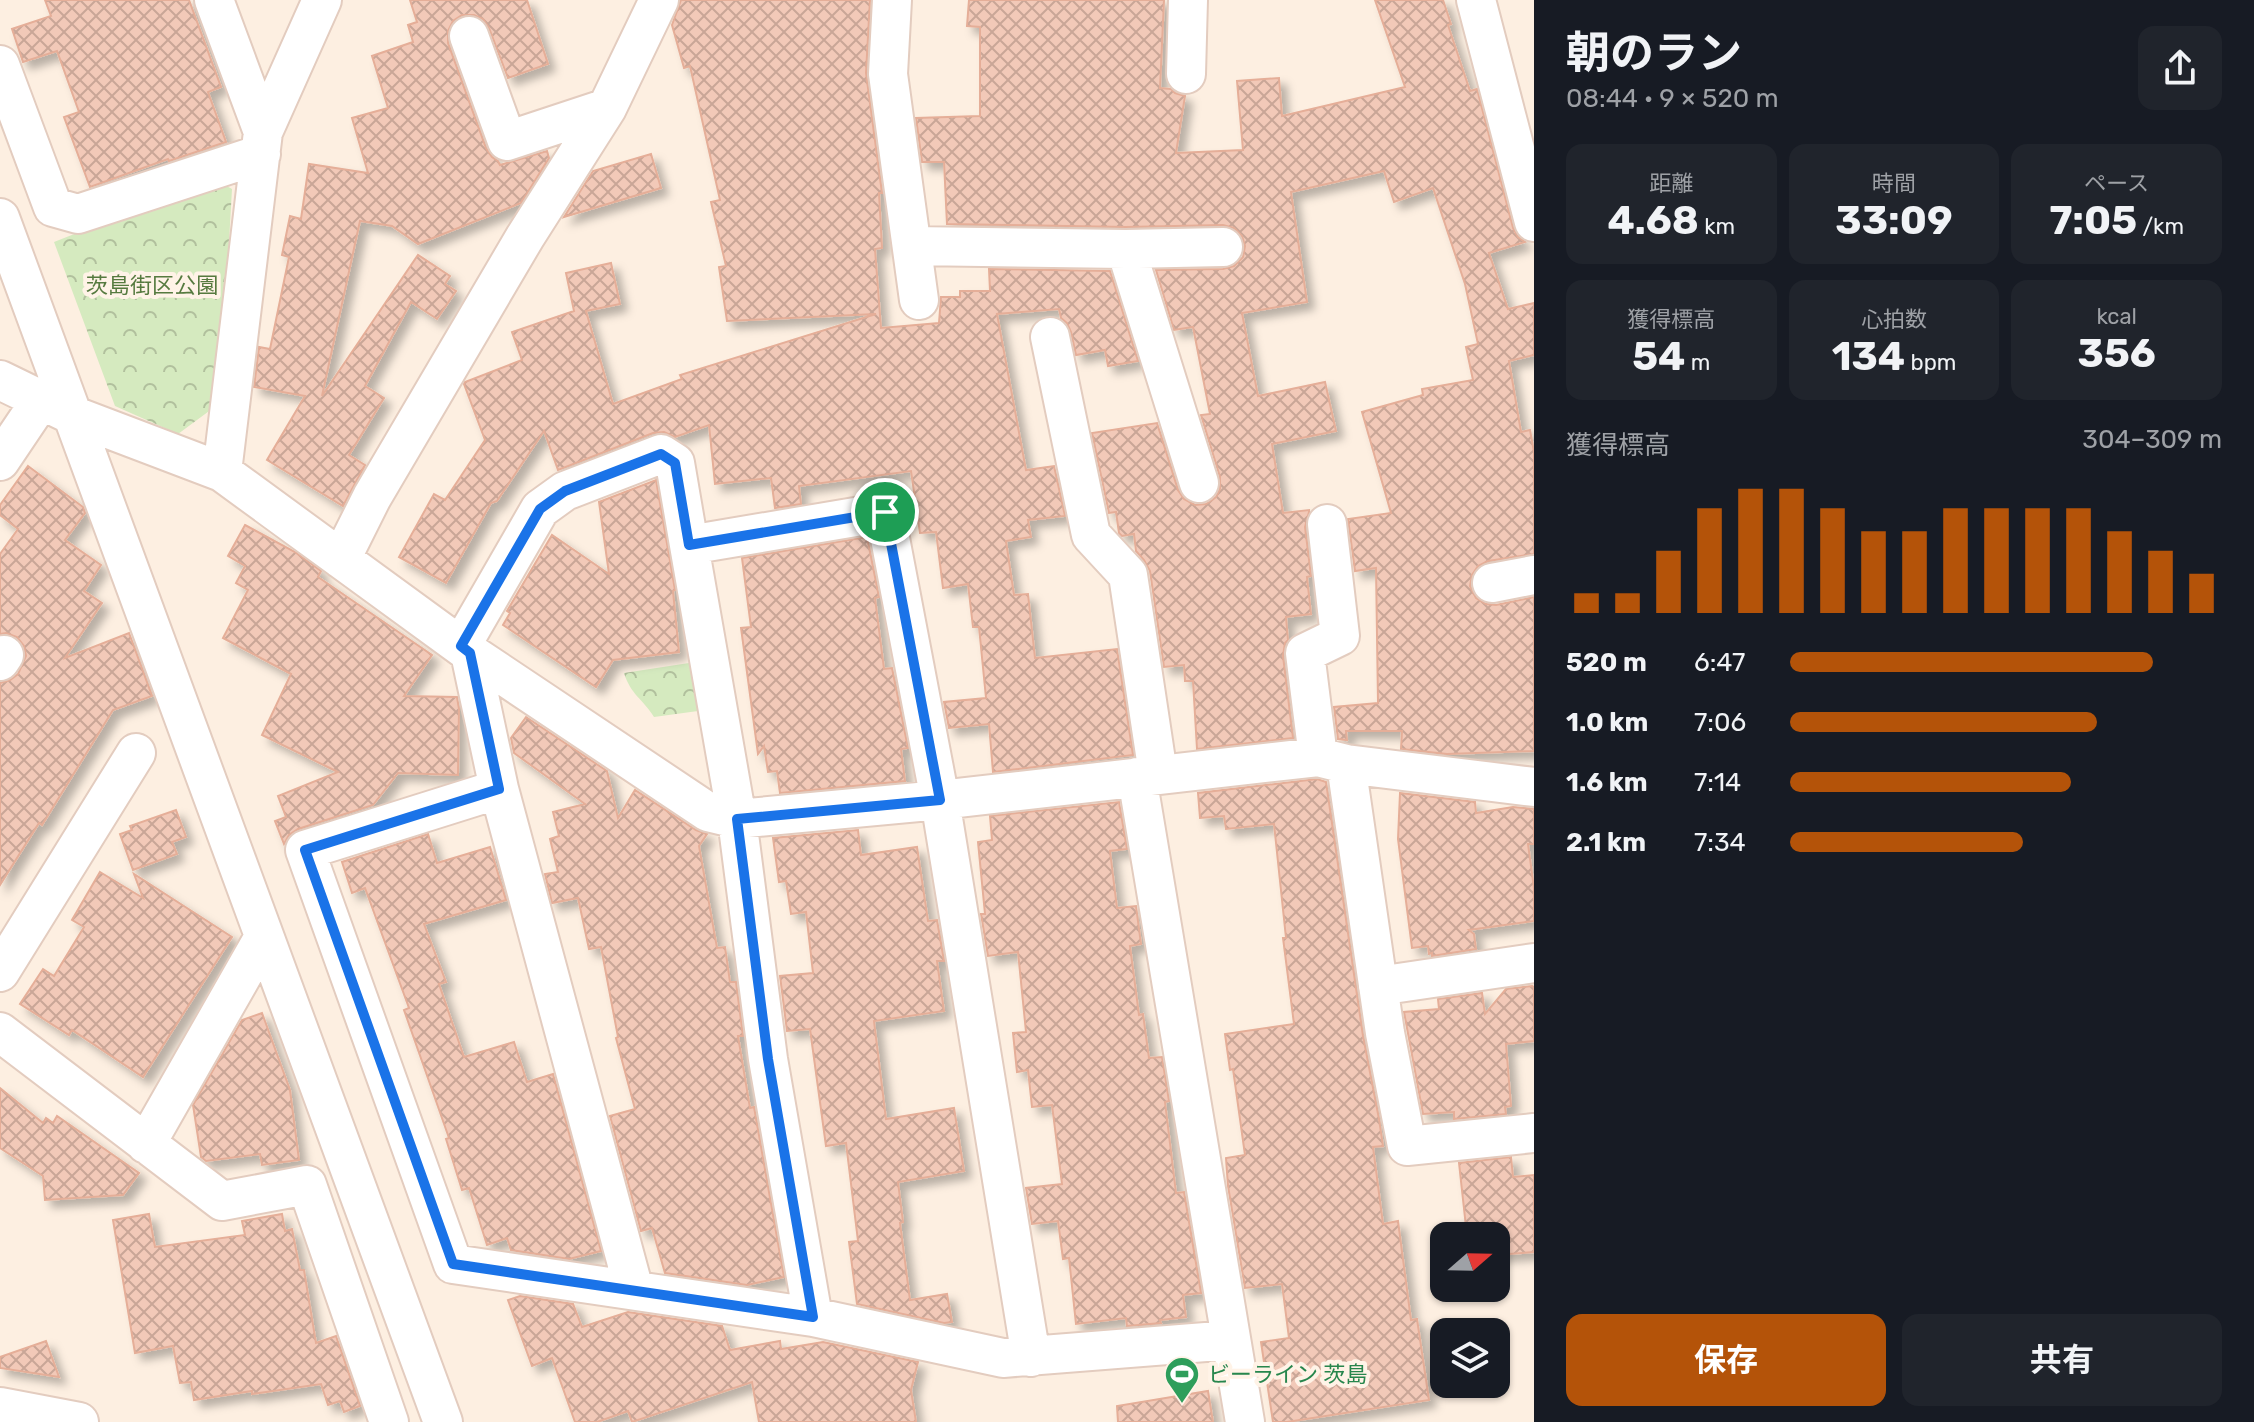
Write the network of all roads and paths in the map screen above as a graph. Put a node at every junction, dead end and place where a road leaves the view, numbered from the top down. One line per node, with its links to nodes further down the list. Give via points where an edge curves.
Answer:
1 (214, 0): 11 (street)
2 (322, 0): 11 (street)
3 (659, 0): 10 (street)
4 (892, 0): 14 (street, via 888,74)
5 (1188, 0): 9 (street)
6 (1476, 0): 13 (street)
7 (469, 36): 10 (street, via 507,141)
8 (0, 65): 11 (street, via 53,207 78,214)
9 (1186, 74)
10 (607, 108): 26 (street, via 525,237)
11 (262, 143): 22 (street)
12 (0, 218): 20 (street)
13 (1534, 222)
14 (912, 246): 16 (street); 17 (street)
15 (1223, 247): 16 (street)
16 (1126, 249): 23 (street)
17 (919, 300)
18 (1050, 337): 32 (street, via 1091,535 1128,575)
19 (0, 380): 20 (street)
20 (56, 407): 21 (street); 22 (street); 37 (street)
21 (0, 461)
22 (222, 472): 26 (street)
23 (1199, 483)
24 (1327, 524): 31 (street, via 1340,636 1305,653)
25 (689, 545): 29 (street, via 675,463 661,454 565,491 540,509); 35 (street, via 885,512); 36 (street)
26 (341, 559): 29 (street)
27 (1534, 575): 28 (street)
28 (1492, 583)
29 (465, 650): 34 (street); 36 (street, via 708,812)
30 (136, 753): 39 (street)
31 (1332, 760): 32 (street); 33 (street); 40 (street)
32 (1147, 775): 35 (street); 46 (street)
33 (1534, 787)
34 (499, 789): 44 (street); 44 (street, via 305,850 453,1264)
35 (940, 800): 36 (street); 47 (street)
36 (737, 819): 45 (street, via 768,1059)
37 (264, 937): 43 (street); 51 (street)
38 (1534, 963): 40 (street)
39 (0, 972)
40 (1378, 986): 42 (street, via 1407,1146)
41 (0, 1032): 43 (street)
42 (1534, 1133)
43 (146, 1144): 50 (street, via 222,1201 307,1185)
44 (634, 1290): 45 (street)
45 (813, 1317): 47 (street, via 1003,1358)
46 (1231, 1340): 47 (street); 52 (street)
47 (1031, 1357)
48 (0, 1407): 49 (street)
49 (79, 1422)
50 (389, 1422)
51 (443, 1422)
52 (1245, 1422)

